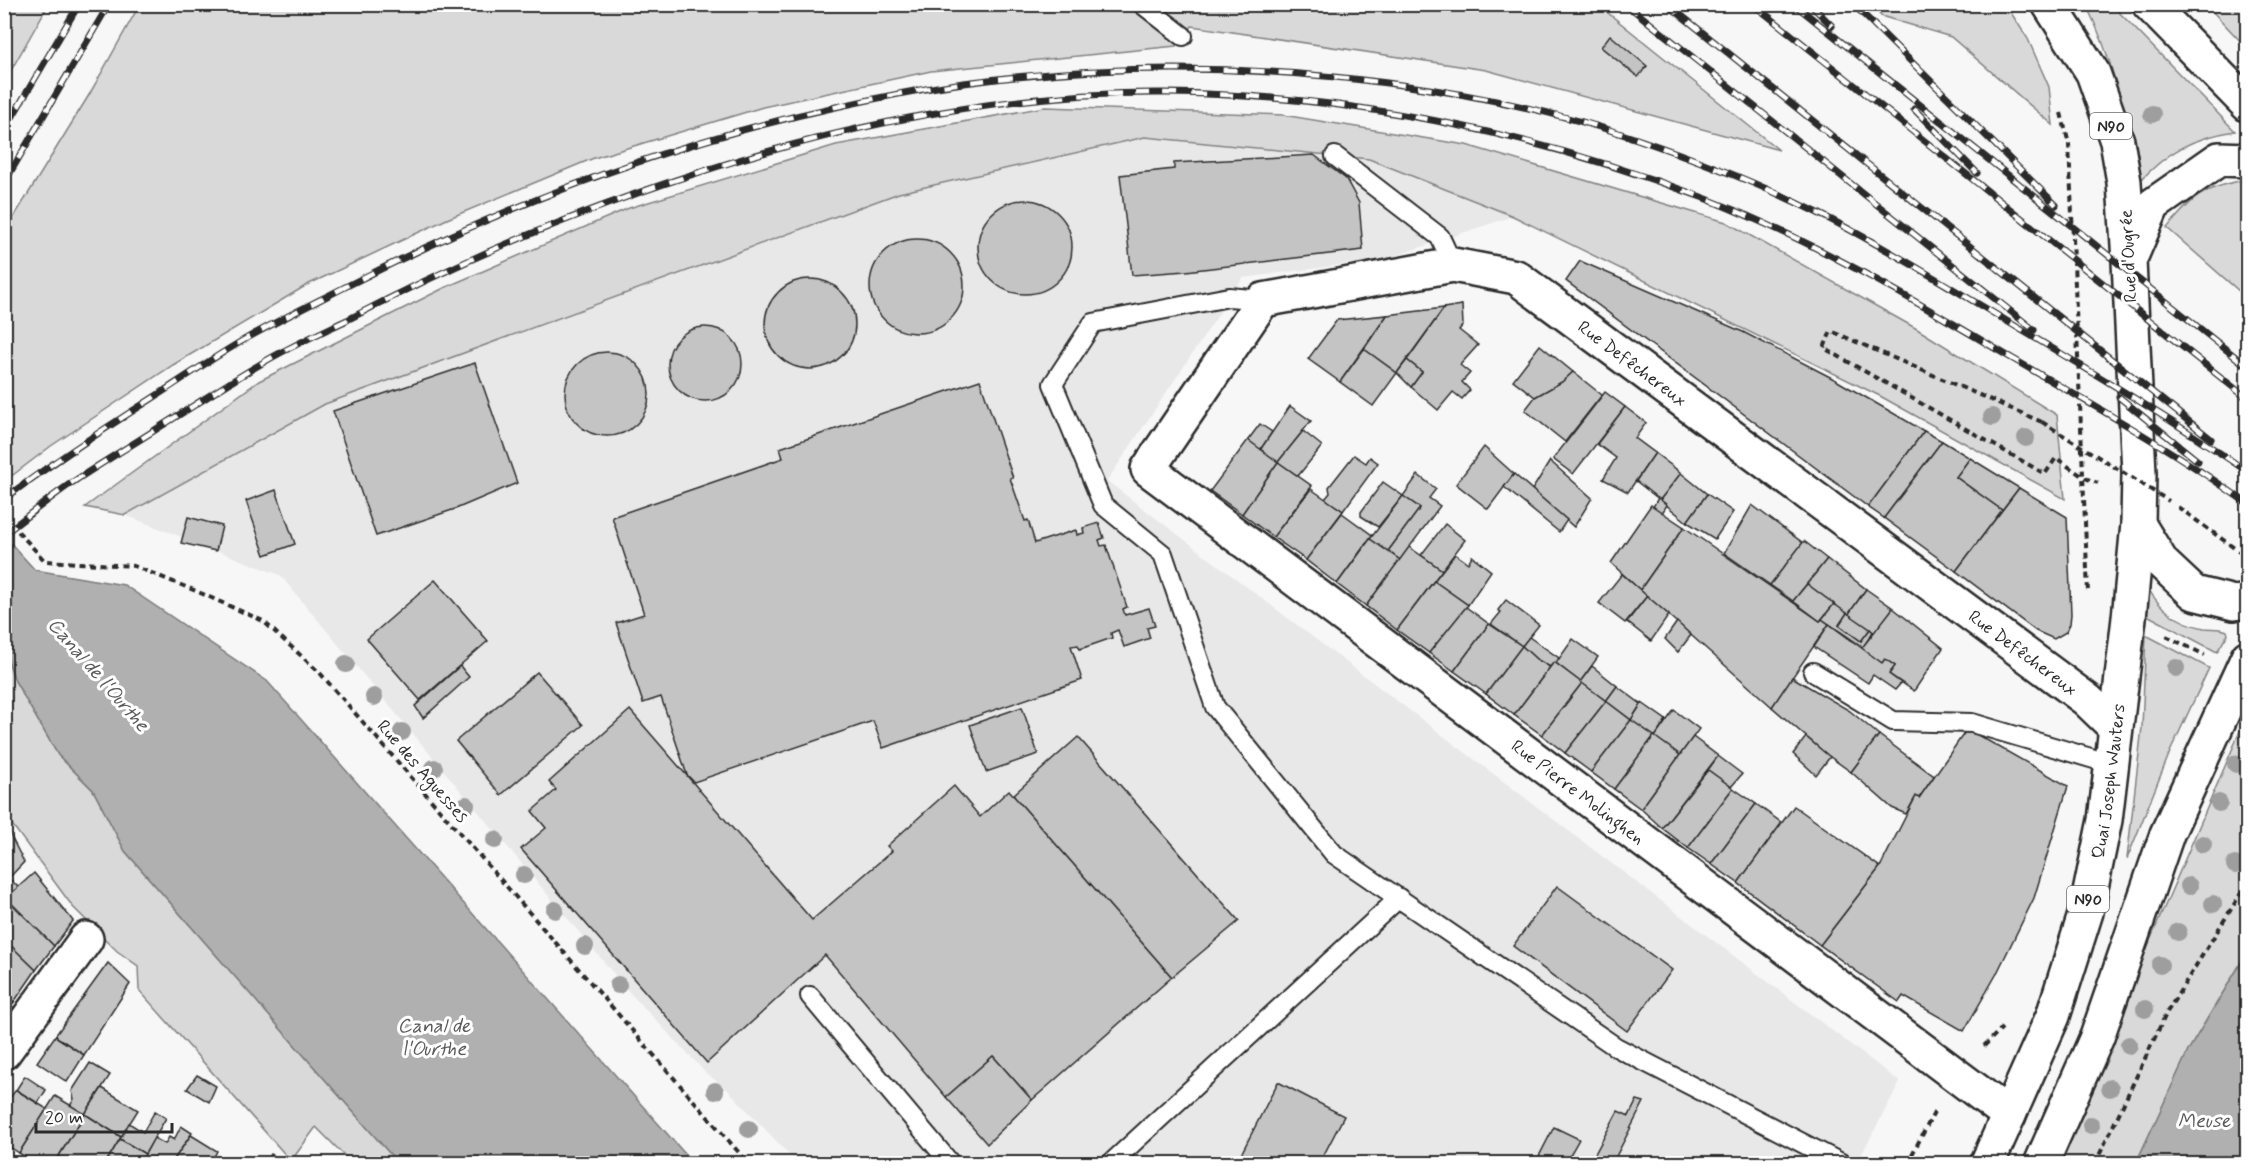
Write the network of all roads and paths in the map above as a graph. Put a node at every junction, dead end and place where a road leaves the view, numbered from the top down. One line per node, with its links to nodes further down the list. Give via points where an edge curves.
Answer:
1 (1142, 4): 4 (lane)
2 (2049, 4): 9 (street, Rue d'Ougrée / N90, via 2092,73 2116,141 2124,182)
3 (2149, 4): 5 (street)
4 (1184, 36)
5 (2247, 105)
6 (2060, 110): 12 (path, via 2069,144)
7 (1335, 156): 10 (lane, via 1440,237)
8 (2247, 160): 9 (street, N90, via 2219,159 2153,205)
9 (2129, 261): 16 (street, Rue d'Ougrée / N90)
10 (1453, 266): 11 (street, Rue Defêchereux); 22 (street, Rue Defêchereux, via 1516,277 2087,700)
11 (1263, 300): 25 (lane, via 1229,297 1093,322 1053,384 1103,505 1163,554 1215,707 1334,854); 30 (street, Rue Pierre Molinghen, via 1148,469)
12 (2085, 478): 13 (path, bridge, via 2056,458 2045,474 1824,348 1831,331 2042,422); 18 (path)
13 (2169, 501)
14 (4, 516): 32 (path, Rue des Aguesses, via 45,561 134,566 263,621 320,673)
15 (2190, 516): 17 (path)
16 (2138, 524): 19 (street, via 2162,563 2194,593 2234,603); 22 (street, Quai Joseph Wauters / N90)
17 (2247, 558)
18 (2088, 596)
19 (2247, 601)
20 (2244, 664): 38 (street, via 2167,834 2097,1037)
21 (1813, 672): 23 (lane, via 1893,721 1972,723)
22 (2115, 727): 23 (street, Quai Joseph Wauters / N90)
23 (2111, 764): 31 (street, Quai Joseph Wauters / N90, via 2105,820 2086,912 2053,1016)
24 (2247, 882): 39 (path, via 2168,1012)
25 (1399, 898): 34 (lane); 35 (lane, via 1616,1047)
26 (87, 939): 29 (street)
27 (810, 996): 33 (lane)
28 (2007, 1018): 30 (path)
29 (4, 1052)
30 (1955, 1076): 31 (street, Rue Pierre Molinghen); 36 (path)
31 (2009, 1115): 37 (street, Quai Joseph Wauters / N90)
32 (748, 1164)
33 (951, 1164)
34 (1110, 1164)
35 (1843, 1164)
36 (1906, 1164)
37 (1987, 1164)
38 (2040, 1164)
39 (2095, 1164)

